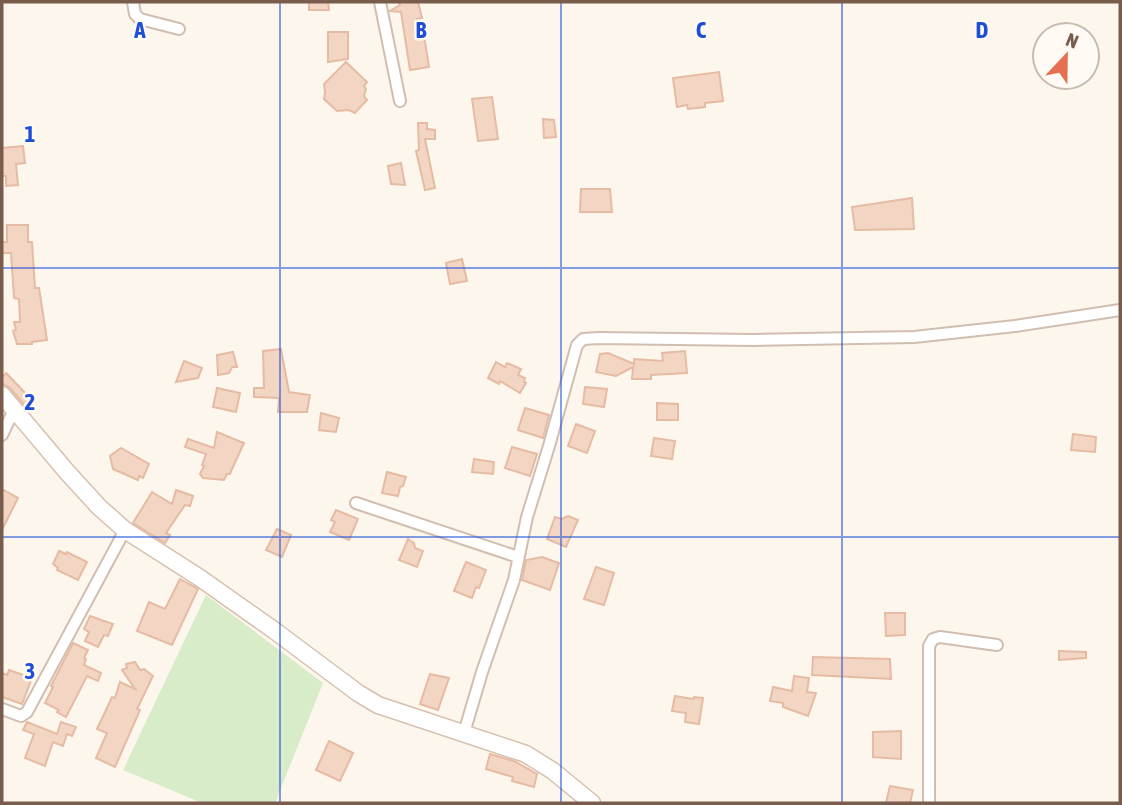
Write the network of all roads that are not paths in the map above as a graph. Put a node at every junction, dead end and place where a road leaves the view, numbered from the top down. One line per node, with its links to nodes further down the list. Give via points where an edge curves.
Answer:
1 (132, 2): 3 (street, via 140,19)
2 (380, 2): 4 (street)
3 (179, 29)
4 (400, 101)
5 (1120, 310): 11 (street, via 914,337 583,339 577,345)
6 (2, 395): 7 (main road)
7 (14, 410): 8 (street); 10 (main road)
8 (2, 435)
9 (356, 503): 11 (street)
10 (125, 530): 13 (street, via 27,712 21,716); 14 (main road, via 265,623 367,699)
11 (518, 557): 14 (street)
12 (997, 645): 16 (street, via 940,637 929,646)
13 (2, 709)
14 (464, 733): 15 (main road, via 540,761)
15 (592, 803)
16 (929, 803)

